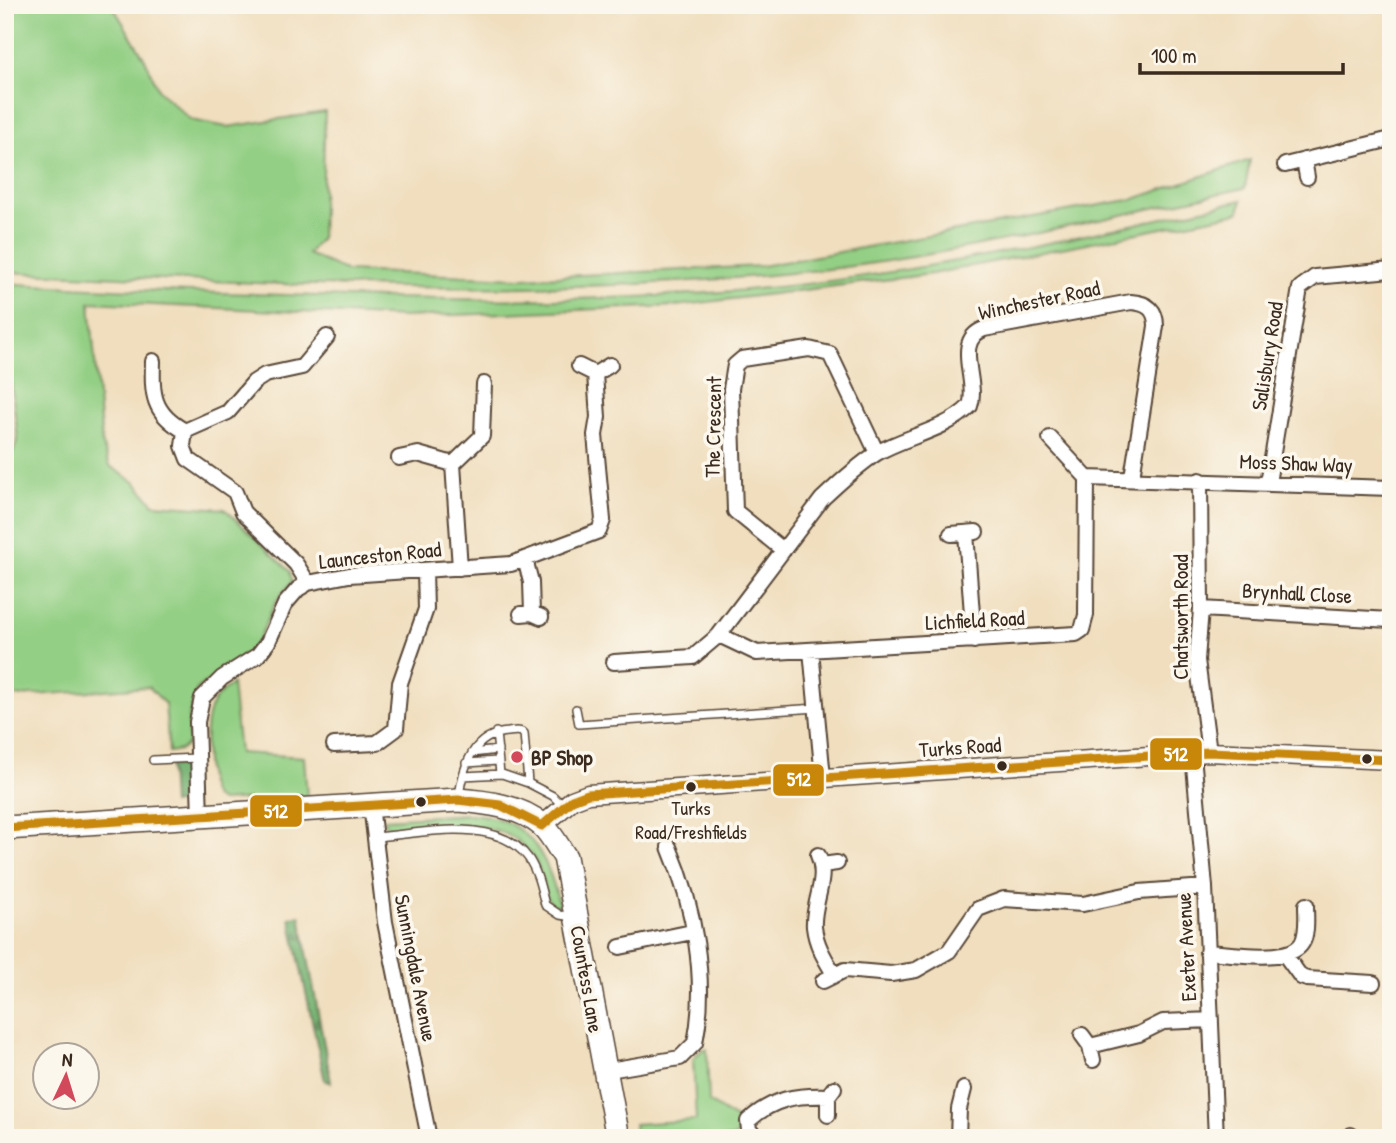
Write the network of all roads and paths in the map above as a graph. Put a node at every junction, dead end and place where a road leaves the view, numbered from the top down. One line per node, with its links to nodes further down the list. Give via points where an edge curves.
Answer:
1 (1391, 139): 2 (street)
2 (1304, 160): 3 (street); 4 (street)
3 (1285, 164)
4 (1307, 177)
5 (1391, 270): 20 (street, Salisbury Road, via 1315,277 1300,288)
6 (327, 337): 12 (street, via 318,359 265,375 229,412)
7 (610, 365): 10 (street)
8 (579, 366): 10 (street)
9 (157, 368): 12 (street, via 153,399 170,422)
10 (595, 374): 24 (street, Launceston Road, via 602,526 595,534)
11 (484, 384): 16 (street, via 478,405 482,436)
12 (185, 431): 27 (street, via 183,446 188,459 235,492 243,512 296,564)
13 (1050, 438): 18 (street)
14 (877, 453): 17 (street, Winchester Road, via 951,420 970,406 973,389 967,346 976,332 1140,303 1151,309 1156,326); 23 (street, Winchester Road, via 822,499); 23 (street, The Crescent, via 837,363 824,350 750,357 735,365 731,389 735,511)
15 (396, 460): 16 (street, via 418,454)
16 (453, 464): 25 (street)
17 (1132, 477): 18 (street, Moss Shaw Way); 19 (street, Moss Shaw Way)
18 (1087, 478): 33 (street, Lichfield Road, via 1086,615 1082,630 1067,636)
19 (1200, 481): 20 (street, Moss Shaw Way); 28 (street, Chatsworth Road)
20 (1268, 483): 21 (street, Moss Shaw Way)
21 (1391, 488)
22 (964, 533): 33 (street)
23 (783, 550): 32 (street, Winchester Road)
24 (525, 559): 25 (street, Launceston Road); 30 (street)
25 (460, 568): 26 (street, Launceston Road)
26 (425, 571): 27 (street, Launceston Road, via 349,575); 39 (street, via 426,609 400,682 396,729 377,743 356,737)
27 (308, 583): 43 (street, Launceston Road, via 292,595 258,655 222,678 202,698)
28 (1201, 609): 31 (street, Brynhall Close); 42 (street, Chatsworth Road)
29 (1391, 610): 31 (street, Brynhall Close)
30 (531, 614)
31 (1390, 627)
32 (719, 635): 34 (street, Lichfield Road, via 757,653); 35 (street, Winchester Road, via 693,657)
33 (974, 641): 34 (street, Lichfield Road)
34 (811, 650): 36 (street)
35 (614, 662)
36 (817, 708): 37 (lane, via 579,724); 50 (street)
37 (576, 709)
38 (496, 732): 40 (lane); 41 (lane); 51 (lane, via 524,733)
39 (334, 745)
40 (498, 750): 41 (lane); 46 (lane)
41 (471, 753): 47 (lane)
42 (1201, 753): 45 (street, Turks Road); 50 (street, Turks Road); 61 (street, Exeter Avenue)
43 (197, 758): 44 (lane); 55 (street, Launceston Road)
44 (153, 760)
45 (1391, 760)
46 (498, 761): 47 (lane); 48 (lane)
47 (466, 763): 49 (lane)
48 (500, 774): 49 (lane); 51 (lane)
49 (463, 776): 52 (lane)
50 (823, 778): 54 (street, Turks Road, via 588,794)
51 (528, 783): 54 (lane)
52 (458, 800): 53 (main road); 56 (main road, via 500,806)
53 (371, 806): 55 (main road); 58 (street, Sunningdale Avenue)
54 (564, 807): 56 (street, Turks Road)
55 (200, 817): 57 (main road)
56 (542, 825): 63 (main road, Countess Lane, via 565,857)
57 (5, 828)
58 (374, 837): 63 (lane, via 466,831 503,839 529,859 545,905 560,915); 74 (street, Sunningdale Avenue, via 385,922)
59 (669, 847): 64 (street, via 682,862)
60 (826, 861): 61 (street, via 814,926 828,977 856,970 891,974 916,970 949,951 978,909 1004,899 1083,904 1139,892)
61 (1205, 887): 66 (street, Exeter Avenue)
62 (1306, 905): 67 (street, via 1305,937 1298,949)
63 (577, 918): 71 (main road, Countess Lane)
64 (692, 932): 65 (street, via 638,938); 71 (street, via 699,983 695,1043 680,1058)
65 (620, 947)
66 (1208, 951): 67 (street); 69 (street, Exeter Avenue)
67 (1285, 955): 68 (street, via 1307,979)
68 (1373, 983)
69 (1211, 1020): 70 (street, via 1163,1022 1139,1034); 78 (street, Exeter Avenue)
70 (1088, 1047)
71 (603, 1071): 75 (main road, Countess Lane)
72 (965, 1088): 77 (street)
73 (828, 1115): 76 (street, via 831,1092 795,1095 748,1121)
74 (429, 1138)
75 (618, 1138)
76 (757, 1138)
77 (958, 1138)
78 (1216, 1138)

